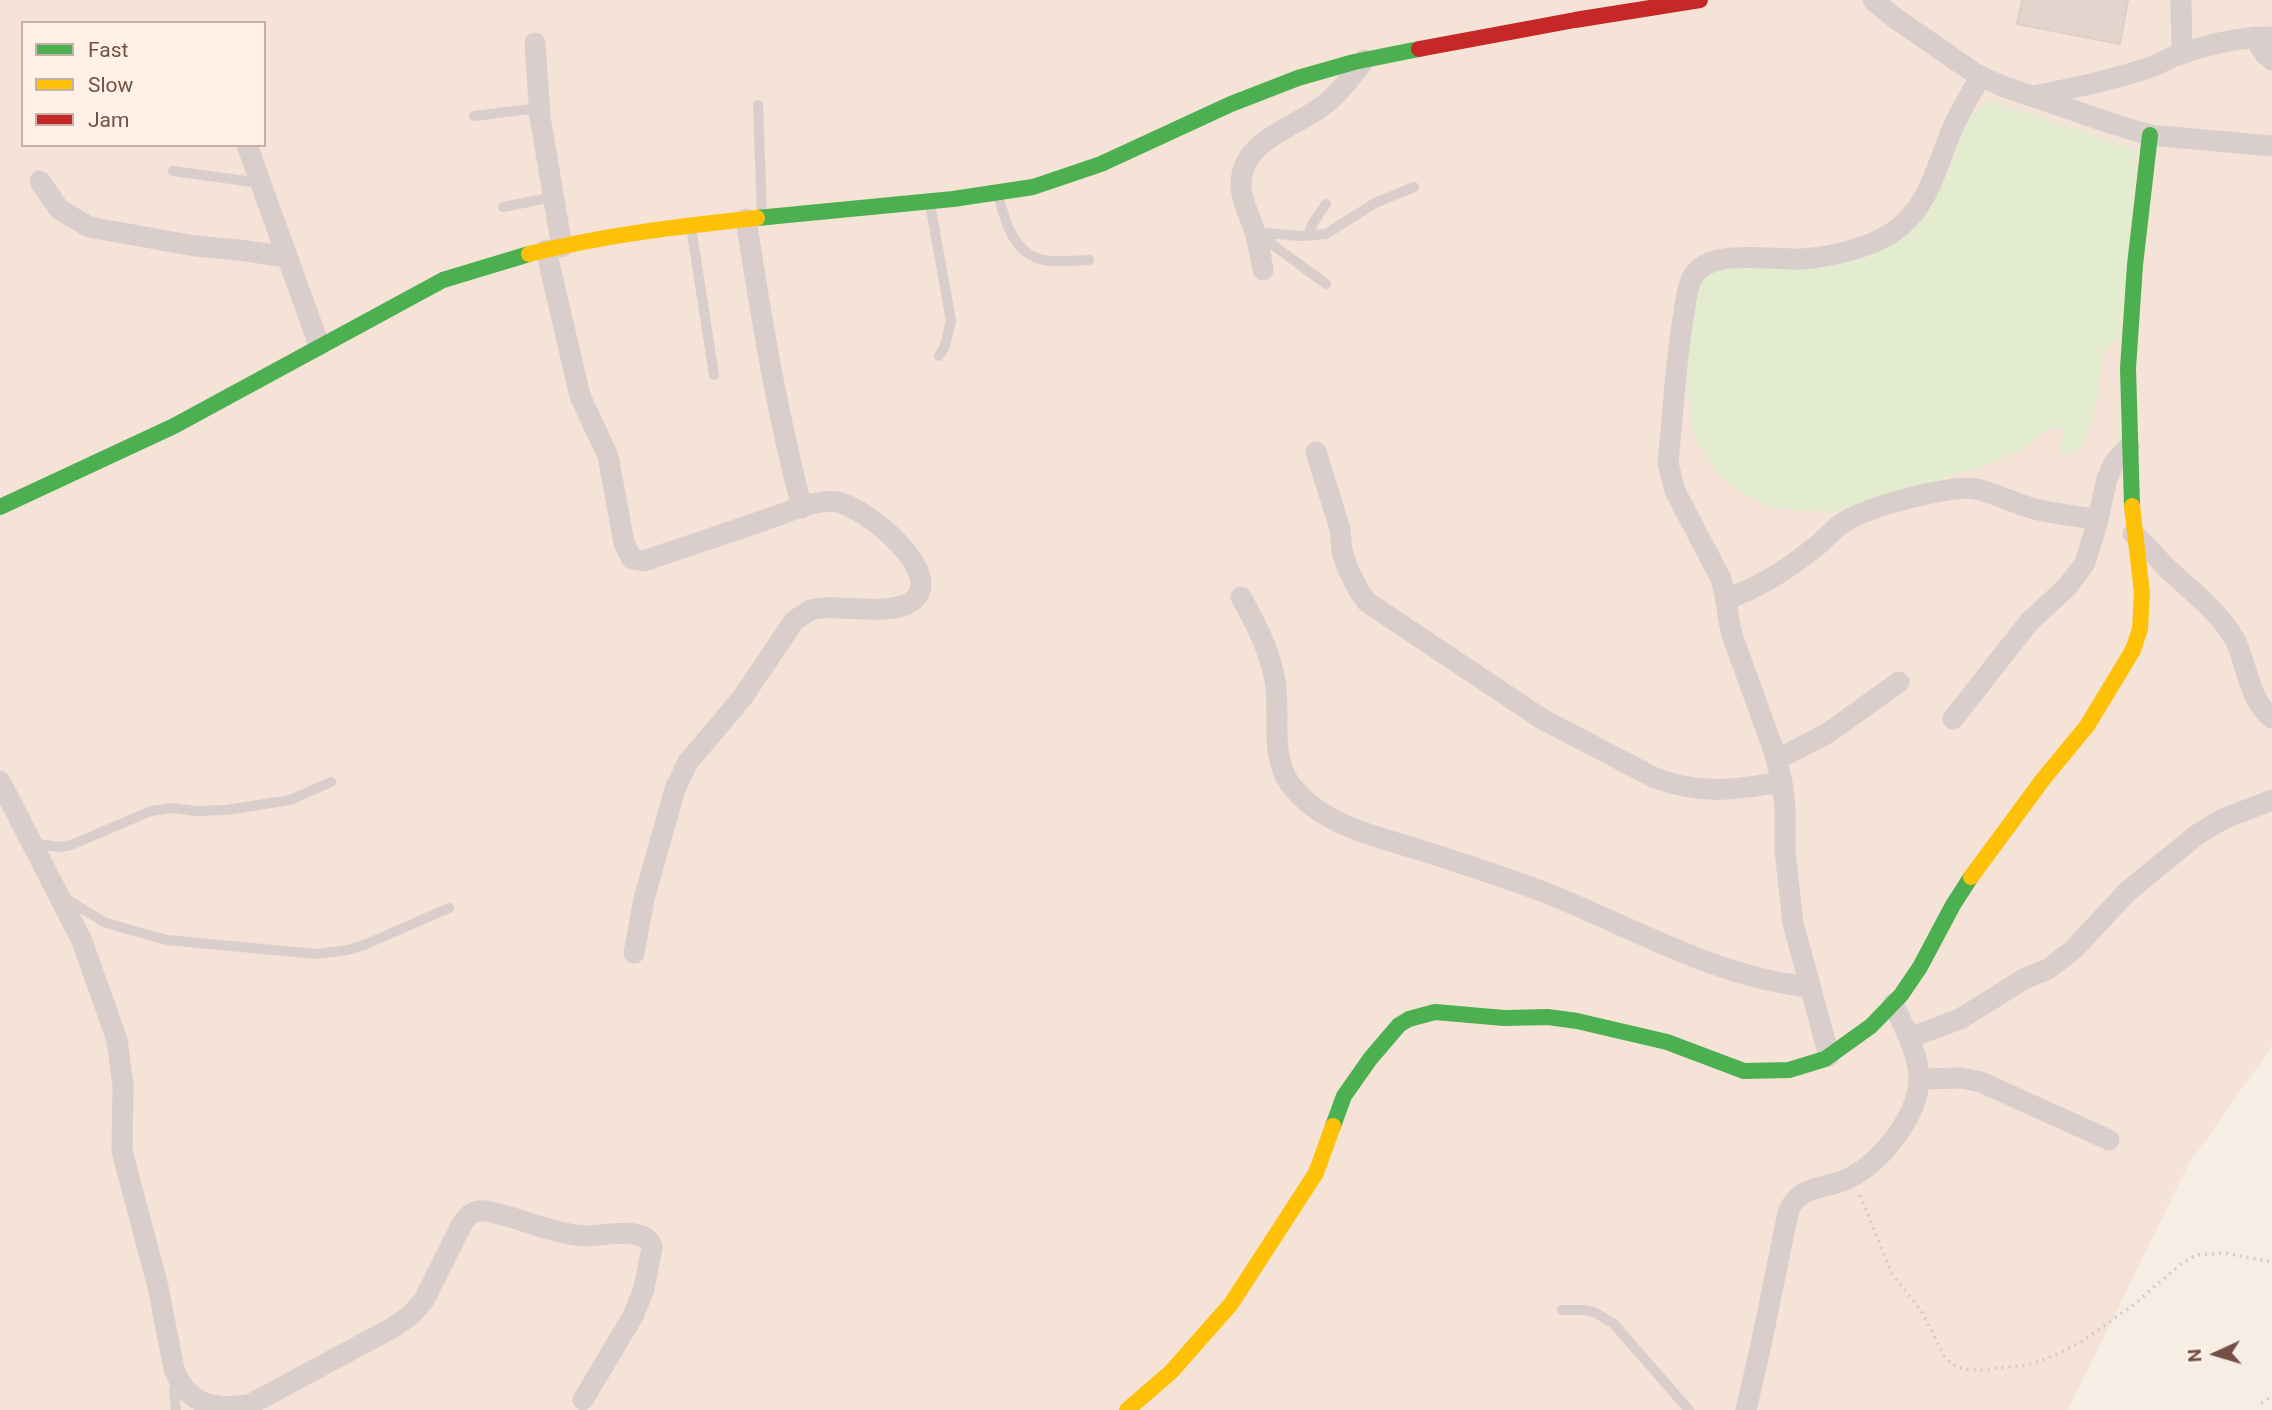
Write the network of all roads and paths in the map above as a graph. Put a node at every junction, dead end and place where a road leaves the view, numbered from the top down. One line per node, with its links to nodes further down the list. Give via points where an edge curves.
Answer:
1 (1700, 0): 7 (street, via 1571,19)
2 (1874, 0): 9 (street)
3 (2181, 0): 6 (street)
4 (2263, 37): 6 (street); 8 (street, via 2263,53)
5 (535, 43): 12 (street)
6 (2182, 53): 10 (street, via 2152,66)
7 (1364, 60): 21 (street, via 1294,79 1106,162 1032,187); 28 (street, via 1328,102 1261,145 1250,158 1241,183 1242,199)
8 (2272, 60)
9 (1981, 76): 10 (street); 45 (street, via 1952,129 1927,195 1893,233 1833,255 1724,258 1708,262 1690,282 1677,358 1668,463 1675,491 1721,579)
10 (2032, 96): 14 (street)
11 (758, 105): 26 (lane)
12 (539, 108): 13 (lane); 22 (street)
13 (474, 116)
14 (2150, 135): 15 (street); 38 (street, via 2130,316)
15 (2272, 146)
16 (248, 147): 19 (street)
17 (173, 171): 19 (lane)
18 (40, 181): 31 (street, via 59,209 89,227)
19 (260, 183): 31 (street)
20 (1414, 187): 29 (lane, via 1375,203 1326,234)
21 (997, 192): 23 (street); 32 (lane, via 1006,225 1024,251 1044,260)
22 (554, 197): 25 (lane); 30 (street)
23 (929, 201): 26 (street); 36 (lane, via 951,321)
24 (1326, 204): 29 (lane)
25 (503, 207)
26 (754, 219): 27 (street); 41 (street, via 765,338)
27 (691, 227): 30 (street); 37 (lane)
28 (1260, 232): 29 (lane); 33 (street); 34 (lane)
29 (1308, 236)
30 (554, 248): 35 (street, via 443,280); 41 (street, via 580,396 608,456 624,543 632,559 644,561)
31 (287, 257): 35 (street)
32 (1089, 260)
33 (1263, 270)
34 (1326, 284)
35 (319, 345): 40 (street, via 174,426)
36 (939, 356)
37 (714, 375)
38 (2129, 446): 42 (street, via 2107,479); 43 (street)
39 (1317, 452): 52 (street, via 1347,566 1367,602 1394,622 1542,719 1655,778 1706,790)
40 (0, 507)
41 (802, 508): 57 (street, via 836,502 870,517 914,563 918,594 899,608 821,608 794,621 742,698 682,772 644,899)
42 (2098, 520): 45 (street, via 2034,509 1969,488 1933,493 1845,521 1768,580); 48 (street, via 2085,563 2029,622)
43 (2133, 534): 47 (street, via 2228,629 2258,703); 59 (street, via 2142,614 2133,650 2088,726 1973,874 1920,967)
44 (1241, 597): 58 (street, via 1269,656 1277,740 1288,782 1321,812 1364,833 1539,891 1735,972)
45 (1726, 598): 49 (street, via 1732,635)
46 (1899, 682): 49 (street, via 1828,733)
47 (2272, 718)
48 (1954, 719)
49 (1776, 760): 52 (street)
50 (0, 781): 54 (street)
51 (331, 782): 54 (lane, via 277,802 226,810 151,811 71,845)
52 (1782, 782): 58 (street, via 1793,923)
53 (2272, 800): 60 (street, via 2198,834 2128,891 2073,950 2048,969 1960,1019)
54 (32, 843): 55 (street)
55 (58, 894): 56 (lane, via 106,923 167,940 316,954 364,945); 67 (street, via 91,964 117,1040 123,1085 122,1151 153,1264)
56 (449, 908)
57 (634, 953)
58 (1810, 987): 61 (street)
59 (1893, 1004): 60 (street); 61 (street)
60 (1909, 1038): 62 (street)
61 (1829, 1056): 72 (street, via 1789,1070 1744,1070 1667,1042 1577,1021 1452,1012 1409,1019 1399,1025 1344,1096 1316,1173 1231,1304 1171,1372)
62 (1919, 1079): 63 (street, via 1981,1082); 64 (street, via 1918,1093 1900,1130 1870,1166)
63 (2109, 1140)
64 (1853, 1177): 65 (path, via 1892,1275 1921,1310 1945,1358 1964,1368 2027,1365 2053,1356 2132,1306 2196,1255 2225,1253); 74 (street, via 1811,1189 1792,1202)
65 (2272, 1262)
66 (1562, 1310): 73 (lane, via 1594,1312 1613,1323)
67 (177, 1378): 69 (street, via 187,1393 211,1406 240,1407 268,1397 411,1315 424,1300 469,1213 486,1210 570,1233 636,1234 650,1240 645,1289); 71 (lane)
68 (2272, 1396): 70 (path)
69 (583, 1400)
70 (2261, 1403)
71 (176, 1410)
72 (1127, 1410)
73 (1689, 1410)
74 (1746, 1410)

